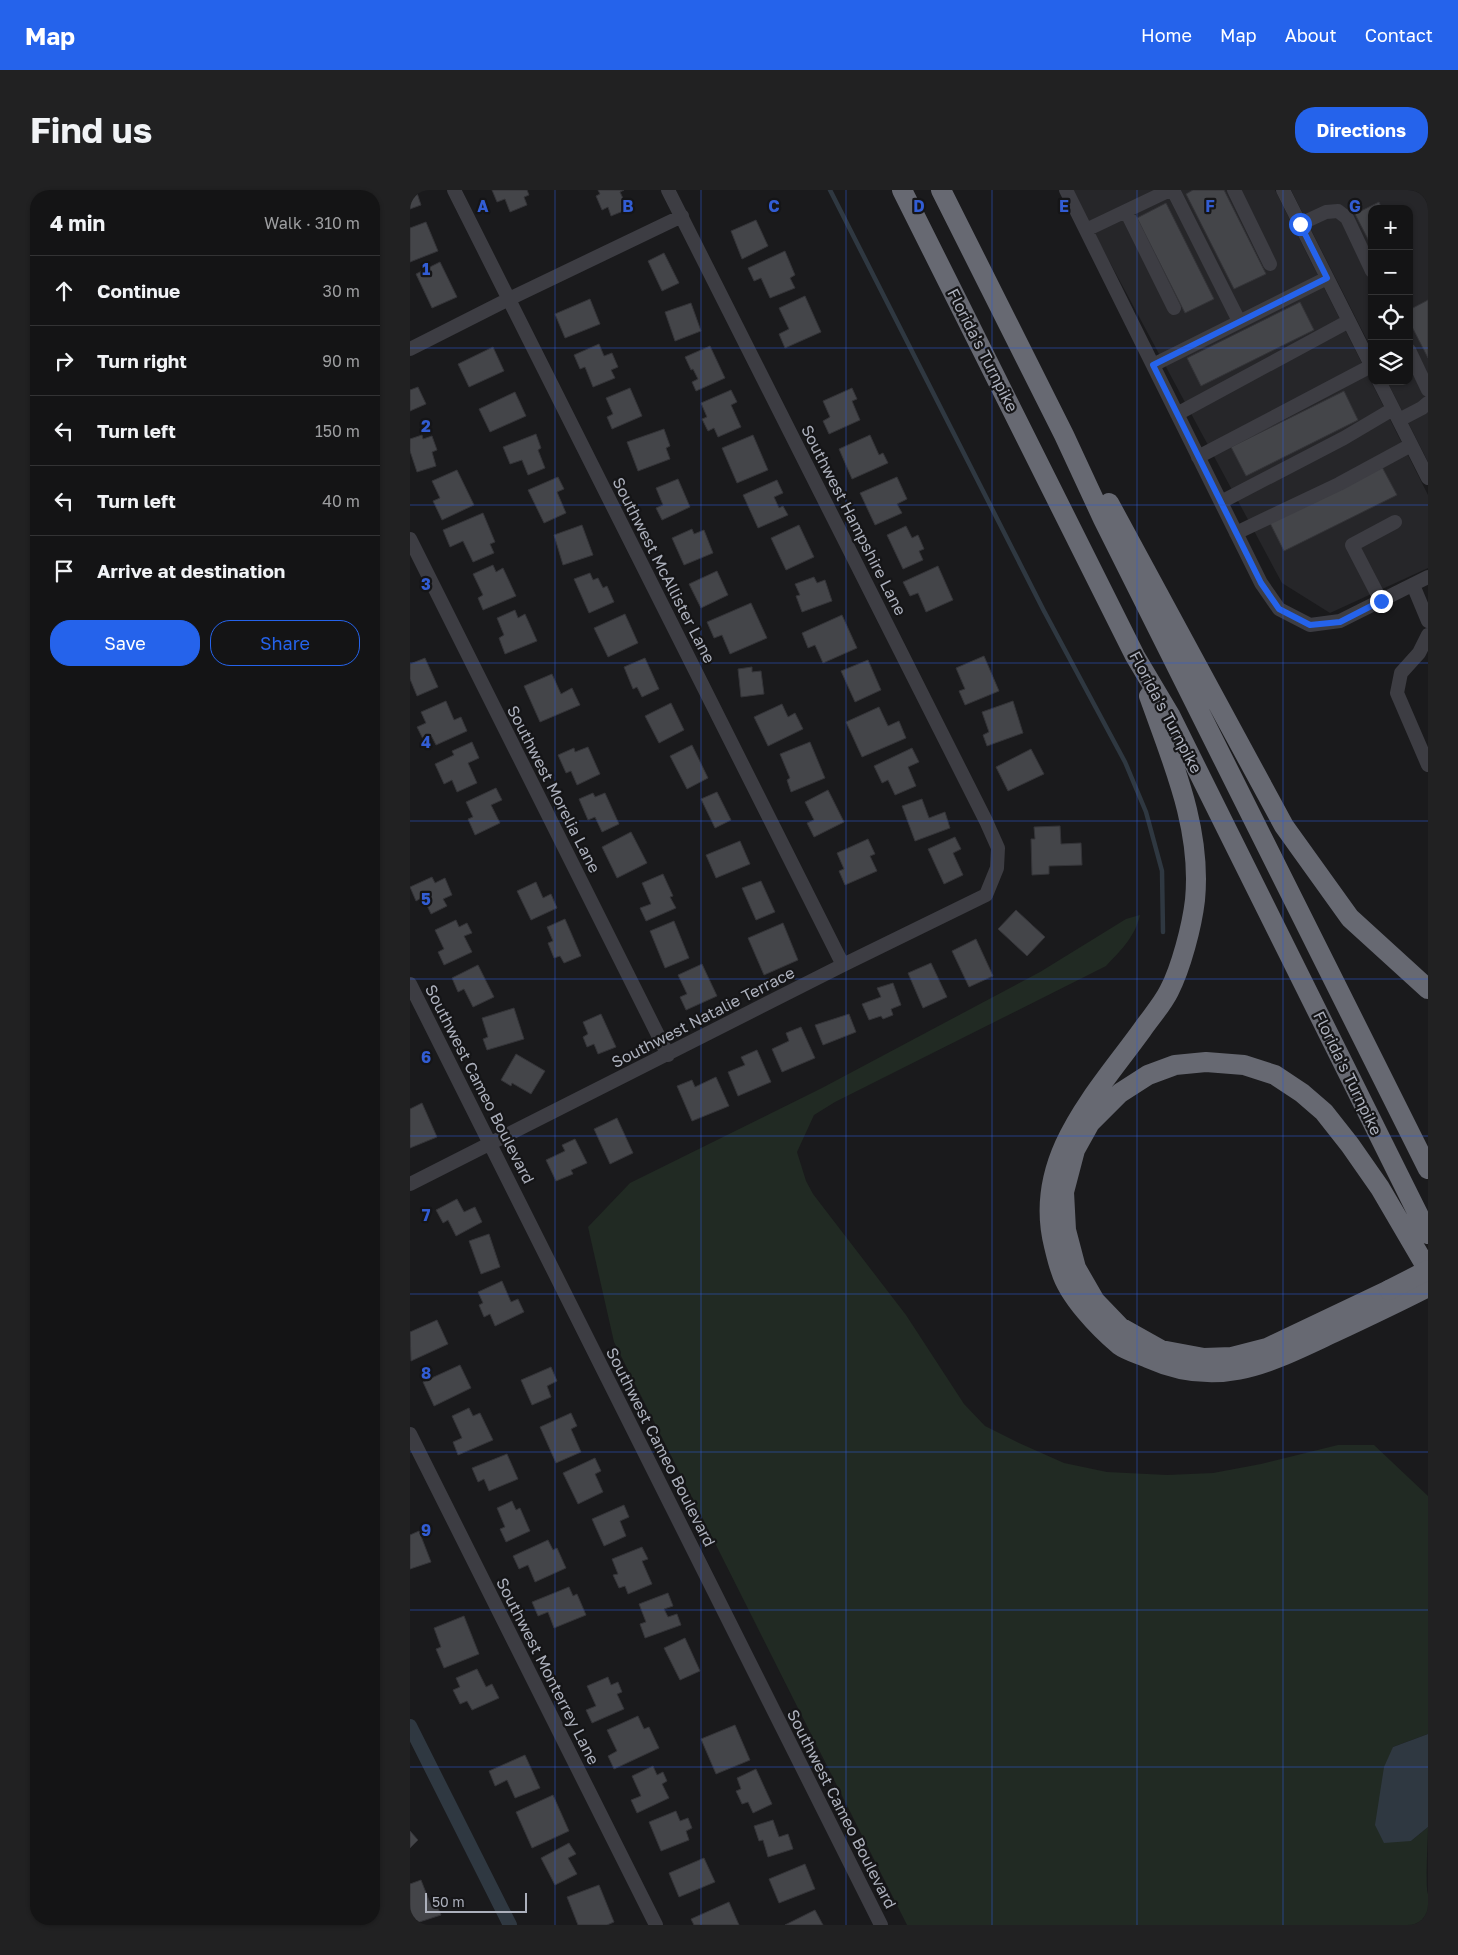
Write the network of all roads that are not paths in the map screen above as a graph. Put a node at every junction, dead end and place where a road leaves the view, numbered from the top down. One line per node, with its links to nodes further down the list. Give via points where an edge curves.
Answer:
1 (454, 190): 16 (street, Southwest McAllister Lane)
2 (668, 190): 10 (street, Southwest Hampshire Lane)
3 (902, 190): 43 (highway, Florida's Turnpike)
4 (941, 190): 30 (highway, Florida's Turnpike)
5 (1066, 190): 12 (street)
6 (1171, 190): 9 (street); 18 (street)
7 (1234, 190): 14 (street)
8 (1283, 190): 11 (street)
9 (1126, 211): 12 (street); 17 (street)
10 (682, 216): 16 (street); 45 (street, Southwest Hampshire Lane, via 986,821 998,848)
11 (1300, 224): 13 (street, via 1326,212 1338,211 1347,218); 15 (street)
12 (1086, 230): 23 (street)
13 (1368, 262)
14 (1270, 264)
15 (1327, 278): 18 (street); 19 (street)
16 (509, 299): 20 (street); 46 (street, Southwest McAllister Lane)
17 (1174, 308)
18 (1239, 321): 23 (street)
19 (1349, 321): 21 (street); 28 (street)
20 (410, 349)
21 (1368, 358)
22 (1413, 358): 26 (street)
23 (1153, 365): 28 (street)
24 (1368, 368): 32 (street)
25 (1381, 385): 29 (street)
26 (1428, 390)
27 (1428, 403): 29 (street, via 1422,408)
28 (1177, 414): 32 (street)
29 (1396, 415): 31 (street); 34 (street, via 1344,438)
30 (1064, 435): 48 (highway, via 1113,510 1284,826 1350,918); 51 (highway, Florida's Turnpike)
31 (1411, 445): 33 (street); 36 (street)
32 (1198, 457): 34 (street)
33 (1428, 478)
34 (1221, 502): 36 (street)
35 (1395, 522): 40 (street, via 1352,545)
36 (1236, 533): 40 (street, via 1261,583 1279,609 1310,625 1340,622)
37 (410, 539): 49 (street, Southwest Morelia Lane)
38 (1428, 577): 39 (street)
39 (1413, 585): 40 (street); 41 (street)
40 (1381, 601)
41 (1428, 621)
42 (1428, 635): 44 (street, via 1419,653 1401,673 1397,693)
43 (1136, 656): 53 (highway, Florida's Turnpike, via 1170,715); 56 (highway, via 1190,820 1195,900 1184,950 1169,992 1080,1114 1059,1154 1050,1188 1051,1232 1061,1274 1085,1313 1122,1346 1167,1367 1207,1373 1243,1370 1274,1361)
44 (1428, 765)
45 (997, 868): 46 (street, Southwest Natalie Terrace, via 986,895)
46 (843, 965): 49 (street, Southwest Natalie Terrace)
47 (410, 984): 50 (street, Southwest Cameo Boulevard)
48 (1428, 989)
49 (668, 1055): 50 (street, Southwest Natalie Terrace)
50 (490, 1144): 52 (street, Southwest Natalie Terrace); 59 (street, Southwest Cameo Boulevard)
51 (1428, 1169)
52 (410, 1184)
53 (1428, 1234)
54 (1428, 1270): 56 (highway, bridge); 56 (highway, via 1380,1188 1324,1112 1275,1075 1244,1064 1206,1062 1175,1065 1148,1075 1120,1093 1090,1123 1075,1150 1064,1192 1066,1230 1076,1268 1095,1301 1120,1326 1161,1350 1204,1358 1232,1357 1267,1348)
55 (1428, 1287): 56 (highway)
56 (1393, 1296)
57 (410, 1434): 58 (street, Southwest Monterrey Lane)
58 (656, 1925)
59 (881, 1925)

